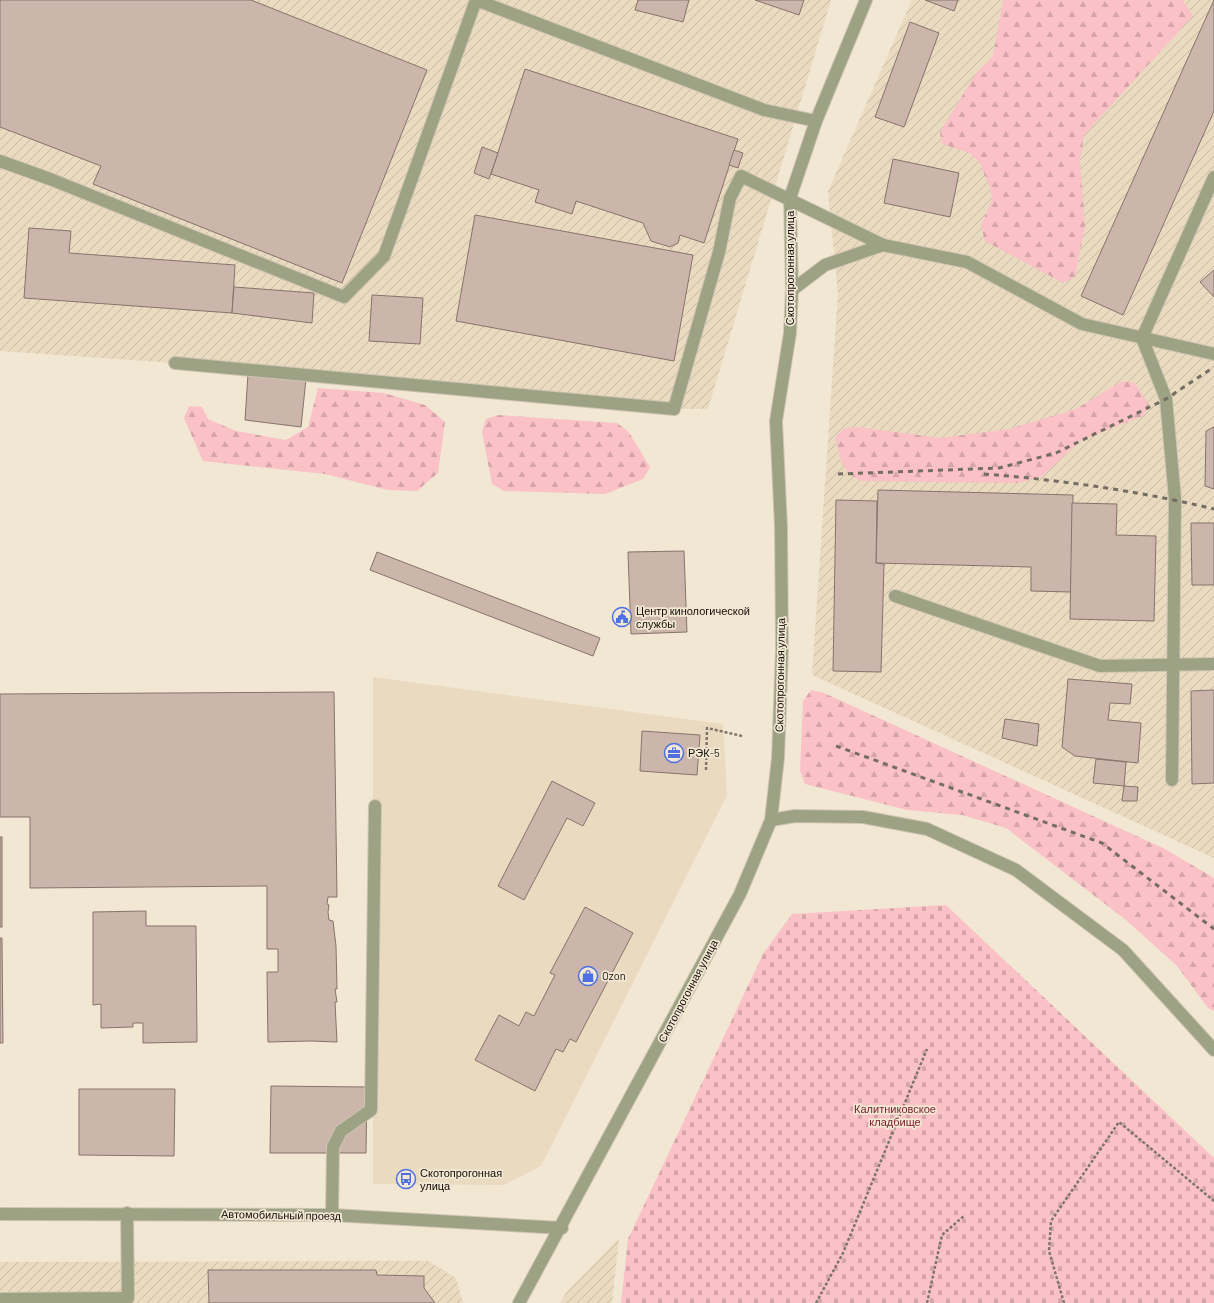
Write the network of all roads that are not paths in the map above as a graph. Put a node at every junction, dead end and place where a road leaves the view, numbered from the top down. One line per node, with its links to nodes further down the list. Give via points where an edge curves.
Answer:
1 (476, 0): 3 (street, via 764,110); 4 (street, via 384,256 344,297)
2 (866, 0): 3 (street, Скотопрогонная улица)
3 (816, 121): 6 (street, Скотопрогонная улица)
4 (0, 161)
5 (1214, 177): 9 (street)
6 (790, 198): 7 (street); 8 (street, Скотопрогонная улица); 11 (street, via 741,176 730,198 719,252 674,409)
7 (883, 245): 8 (street, via 825,265); 9 (street, via 967,262 1082,324)
8 (792, 290): 17 (street, Скотопрогонная улица, via 790,333 776,420 781,527 782,649 778,758)
9 (1142, 338): 10 (street); 14 (street, via 1166,399 1175,499)
10 (1214, 354)
11 (175, 363)
12 (895, 596): 14 (street, via 1100,666)
13 (1214, 664): 14 (street)
14 (1174, 665): 15 (street)
15 (1172, 780)
16 (375, 806): 21 (street, via 371,1110 341,1131 333,1147)
17 (771, 820): 18 (street, via 794,816 864,817 927,829 1016,870 1123,950); 22 (street, Скотопрогонная улица, via 740,894)
18 (1214, 1050)
19 (127, 1213): 20 (street, Автомобильный проезд); 21 (street, Автомобильный проезд); 24 (street)
20 (0, 1214)
21 (332, 1214): 22 (street, Автомобильный проезд)
22 (562, 1228): 25 (street, Скотопрогонная улица)
23 (0, 1299): 24 (street)
24 (129, 1301)
25 (519, 1303)

